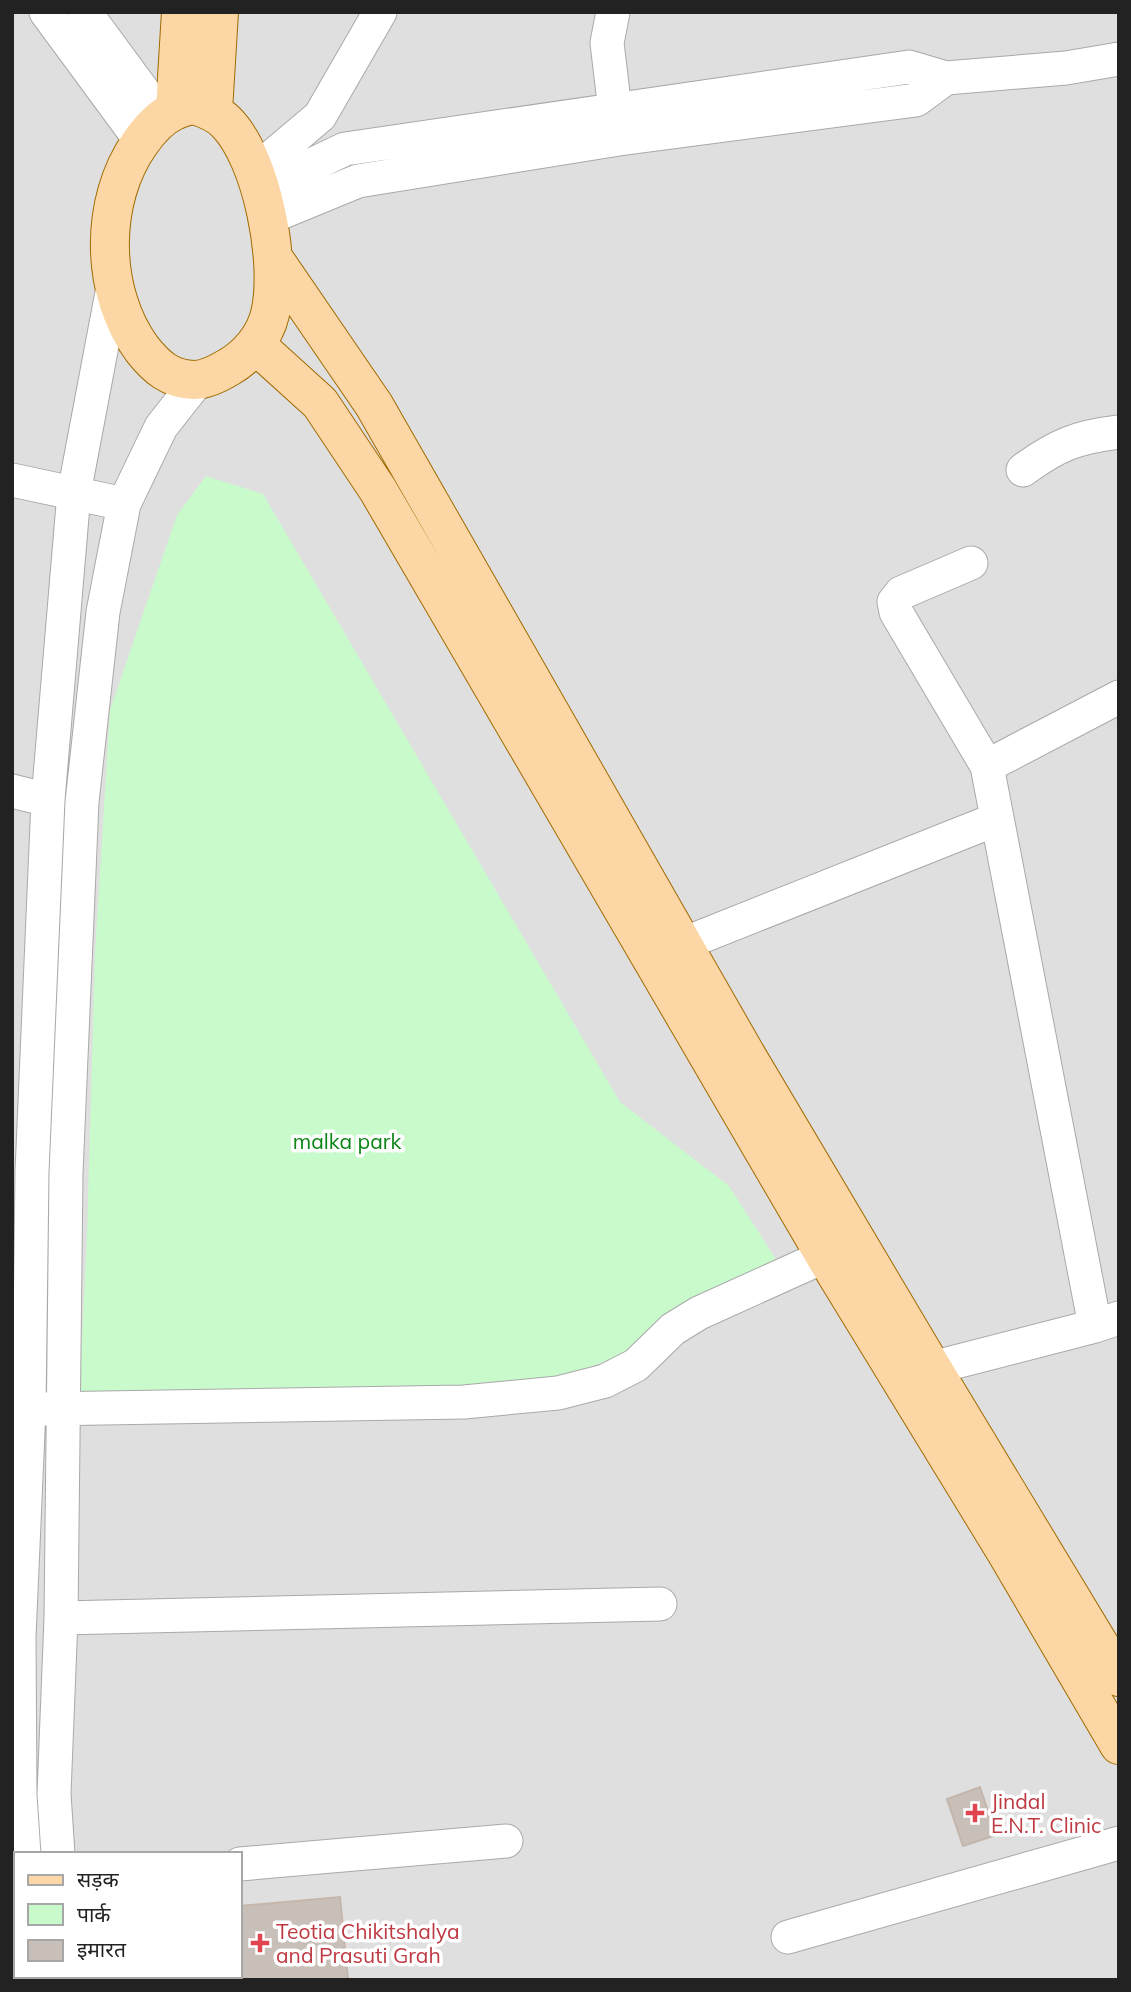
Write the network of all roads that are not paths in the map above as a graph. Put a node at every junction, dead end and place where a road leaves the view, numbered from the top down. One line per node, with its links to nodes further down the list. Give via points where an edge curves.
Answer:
1 (46, 12): 11 (street)
2 (85, 12): 11 (street)
3 (181, 12): 11 (main road)
4 (219, 12): 10 (main road)
5 (380, 12): 12 (street, via 320,116)
6 (613, 12): 9 (street, via 607,43)
7 (1119, 60): 8 (street)
8 (946, 78): 9 (street, via 909,67); 12 (street, via 916,100)
9 (615, 110): 12 (street, via 345,149)
10 (213, 111): 11 (main road, via 194,104); 12 (main road, via 243,144)
11 (160, 123): 14 (main road, via 128,159 114,202 110,243)
12 (260, 193): 13 (main road)
13 (274, 259): 15 (main road, via 270,314); 28 (main road, via 374,405)
14 (114, 282): 16 (main road, via 136,340 155,366 174,378); 20 (street)
15 (256, 345): 16 (main road, via 234,364); 29 (main road, via 320,403 378,490)
16 (198, 380): 21 (street, via 161,427)
17 (1119, 432): 18 (street, via 1086,436 1051,450)
18 (1023, 470)
19 (12, 480): 20 (street)
20 (74, 494): 21 (street); 26 (street)
21 (124, 504): 33 (street, via 103,612 82,802 66,1173)
22 (971, 563): 24 (street, via 901,593 894,602)
23 (1119, 697): 24 (street)
24 (987, 766): 27 (street)
25 (12, 791): 26 (street)
26 (48, 800): 32 (street, via 32,1172)
27 (997, 819): 28 (street); 30 (street)
28 (682, 944): 31 (main road)
29 (825, 1256): 33 (street, via 699,1313 673,1329 636,1365 605,1381 558,1393 464,1402); 37 (main road)
30 (1107, 1322): 31 (street)
31 (932, 1368): 36 (main road)
32 (29, 1409): 33 (street); 40 (street, via 19,1637)
33 (63, 1409): 35 (street)
34 (660, 1604): 35 (street)
35 (61, 1618): 41 (street, via 54,1794)
36 (1119, 1677)
37 (1119, 1745)
38 (506, 1841): 42 (street)
39 (1119, 1843): 43 (street)
40 (20, 1846)
41 (58, 1852)
42 (242, 1864)
43 (788, 1937)

